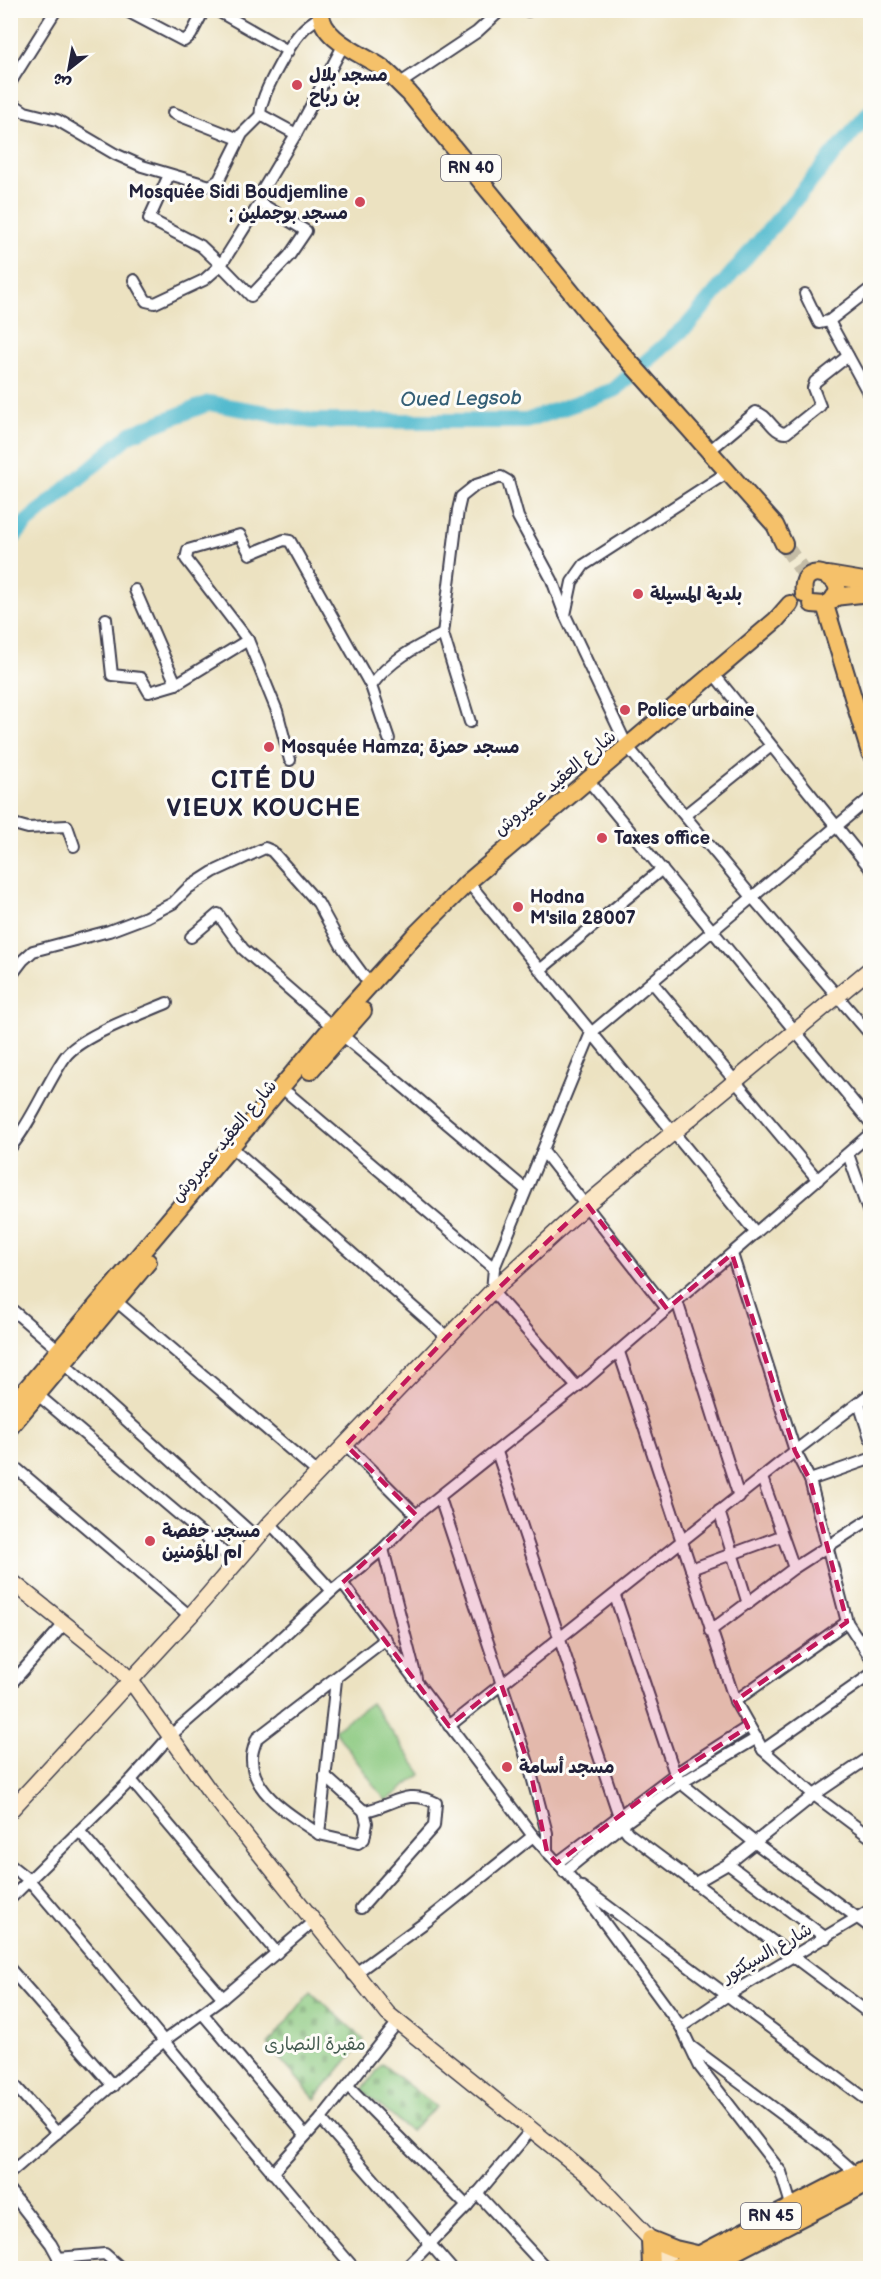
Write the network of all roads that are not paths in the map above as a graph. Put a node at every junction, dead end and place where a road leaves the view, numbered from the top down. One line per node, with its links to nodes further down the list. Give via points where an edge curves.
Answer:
1 (56, 10): 9 (street)
2 (125, 10): 3 (street, via 183,40 191,35)
3 (204, 10)
4 (216, 10): 8 (street)
5 (501, 10): 10 (street, via 477,32)
6 (321, 13): 7 (main road, RN 40, via 330,33); 8 (street, via 302,30)
7 (344, 44): 10 (main road, RN 40, via 383,68); 14 (street)
8 (288, 51): 13 (street, via 262,99)
9 (10, 83)
10 (399, 84): 25 (main road, RN 40, via 611,341)
11 (10, 102): 16 (street, via 25,112 57,120 115,154)
12 (173, 113): 15 (street)
13 (261, 115): 14 (street); 15 (street)
14 (296, 134): 17 (street, via 259,196)
15 (239, 139): 16 (street, via 217,183 205,185)
16 (169, 175): 18 (street, via 148,217 201,246)
17 (260, 203): 18 (street); 18 (street, via 306,229 305,235 253,295)
18 (221, 265): 19 (street, via 204,280 155,303 146,301)
19 (134, 280)
20 (870, 289): 22 (street)
21 (805, 294): 22 (street, via 819,323)
22 (829, 321): 23 (street)
23 (848, 357): 24 (street); 25 (street, via 815,382 819,406 786,433 777,431 763,414 756,412)
24 (870, 396)
25 (709, 451): 26 (main road, RN 40)
26 (728, 472): 27 (main road, RN 40); 32 (street, via 584,565 572,582)
27 (785, 537)
28 (870, 582): 30 (main road)
29 (135, 590): 38 (street)
30 (812, 590): 31 (main road); 34 (main road); 34 (main road); 44 (main road)
31 (870, 593)
32 (565, 615): 35 (street, via 552,580 518,517 510,483 501,477 476,485 459,500); 42 (street)
33 (106, 619): 38 (street, via 113,676 141,678 148,692)
34 (776, 620): 37 (main road, شارع العقيد عميروش)
35 (443, 634): 39 (street, via 382,670); 40 (street)
36 (248, 640): 38 (street); 39 (street, via 186,559 186,552 240,535 250,554 288,540); 45 (street, via 277,711)
37 (713, 673): 42 (main road, شارع العقيد عميروش); 43 (street)
38 (176, 684)
39 (370, 686): 41 (street)
40 (470, 722)
41 (389, 739)
42 (627, 746): 46 (main road, شارع العقيد عميروش); 48 (street)
43 (771, 746): 48 (street); 50 (street)
44 (870, 753)
45 (290, 760)
46 (588, 780): 53 (street); 54 (main road, شارع العقيد عميروش)
47 (870, 798): 50 (street)
48 (684, 815): 55 (street)
49 (10, 824): 51 (street, via 28,828 67,826)
50 (836, 827): 52 (street); 55 (street)
51 (74, 846)
52 (870, 868)
53 (662, 869): 56 (street); 59 (street)
54 (468, 882): 59 (street); 62 (main road, شارع العقيد عميروش, via 420,929); 66 (main road, شارع العقيد عميروش, via 443,920)
55 (752, 897): 56 (street); 63 (street)
56 (713, 930): 61 (street); 65 (street)
57 (191, 937): 66 (street, via 218,914 243,949)
58 (870, 969): 63 (street)
59 (540, 970): 67 (street)
60 (10, 977): 62 (street, via 33,951 110,931 146,917 166,908 213,872 265,848 318,903 341,945)
61 (652, 982): 67 (street); 69 (street)
62 (371, 986): 66 (main road, شارع العقيد عميروش)
63 (837, 995): 65 (street); 68 (street)
64 (167, 1003): 74 (street, via 80,1043 66,1055)
65 (795, 1029): 69 (street); 71 (street)
66 (337, 1031): 70 (main road, شارع العقيد عميروش); 79 (street); 92 (main road, شارع العقيد عميروش)
67 (591, 1032): 72 (street); 75 (street)
68 (870, 1034)
69 (735, 1080): 72 (street); 78 (street)
70 (289, 1094): 76 (main road, شارع العقيد عميروش); 84 (street)
71 (870, 1122)
72 (674, 1134): 80 (street); 82 (street)
73 (870, 1134): 77 (street)
74 (10, 1148)
75 (543, 1151): 79 (street); 80 (street)
76 (238, 1153): 86 (main road, شارع العقيد عميروش); 90 (street)
77 (848, 1154): 78 (street); 81 (street)
78 (818, 1179): 82 (street)
79 (525, 1189): 84 (street)
80 (587, 1203): 85 (street); 89 (street)
81 (870, 1216)
82 (756, 1233): 83 (street)
83 (732, 1254): 87 (street); 101 (street)
84 (494, 1268): 85 (street)
85 (492, 1291): 90 (street); 93 (street)
86 (117, 1301): 92 (main road, شارع العقيد عميروش); 105 (street)
87 (677, 1301): 89 (street); 108 (street)
88 (10, 1308): 92 (street)
89 (667, 1309): 91 (street)
90 (447, 1337): 100 (street)
91 (619, 1352): 93 (street); 116 (street)
92 (62, 1357): 95 (main road, شارع العقيد عميروش); 97 (main road, شارع العقيد عميروش); 115 (street)
93 (577, 1387): 102 (street)
94 (870, 1394): 96 (street)
95 (38, 1395): 98 (main road, شارع العقيد عميروش); 120 (street)
96 (859, 1403): 99 (street); 101 (street)
97 (12, 1404)
98 (10, 1427)
99 (870, 1438)
100 (346, 1445): 105 (street); 111 (street)
101 (795, 1451): 106 (street); 107 (street)
102 (497, 1452): 109 (street); 134 (street)
103 (870, 1460): 107 (street)
104 (10, 1463): 128 (street)
105 (318, 1473): 113 (street)
106 (762, 1478): 108 (street); 114 (street)
107 (810, 1480): 117 (street)
108 (739, 1497): 110 (street)
109 (440, 1498): 111 (street); 140 (street)
110 (719, 1511): 116 (street); 119 (street)
111 (416, 1515): 118 (street)
112 (870, 1519): 117 (street)
113 (270, 1523): 115 (street); 125 (street)
114 (781, 1536): 119 (street); 121 (street)
115 (257, 1538): 120 (street)
116 (680, 1542): 122 (street); 126 (street)
117 (829, 1545): 121 (street); 129 (street)
118 (383, 1549): 124 (street); 139 (street)
119 (734, 1553): 122 (street); 127 (street)
120 (235, 1562): 128 (street)
121 (794, 1568): 127 (street)
122 (691, 1569): 131 (street)
123 (12, 1582): 130 (street)
124 (342, 1583): 125 (street); 133 (street)
125 (332, 1591): 145 (street)
126 (615, 1596): 134 (street); 150 (street)
127 (748, 1604): 131 (street)
128 (190, 1616): 138 (street)
129 (847, 1622): 135 (street); 142 (street)
130 (65, 1623): 138 (street); 141 (street)
131 (710, 1631): 142 (street)
132 (870, 1633): 135 (street)
133 (386, 1639): 137 (street); 139 (street)
134 (560, 1639): 140 (street); 155 (street)
135 (866, 1649)
136 (870, 1674): 147 (street)
137 (336, 1680): 149 (street); 157 (street, via 257,1738 252,1757 268,1794)
138 (131, 1681): 145 (street); 153 (street)
139 (418, 1684): 143 (street)
140 (501, 1684): 143 (street); 161 (street, via 530,1769 547,1833)
141 (10, 1685)
142 (735, 1701): 144 (street)
143 (449, 1726): 158 (street)
144 (748, 1727): 146 (street); 150 (street)
145 (170, 1736): 151 (street); 172 (street)
146 (757, 1738): 147 (street); 150 (street)
147 (763, 1750): 152 (street)
148 (870, 1757): 152 (street)
149 (326, 1776): 154 (street); 157 (street)
150 (678, 1779): 155 (street); 160 (street)
151 (131, 1780): 156 (street); 175 (street)
152 (814, 1795): 159 (street); 160 (street)
153 (10, 1811)
154 (364, 1811): 157 (street, via 367,1822 361,1842); 169 (street, via 384,1807 401,1796 436,1803 437,1819)
155 (620, 1820): 162 (street); 165 (street); 167 (street, via 628,1833)
156 (80, 1832): 166 (street); 180 (street)
157 (319, 1834)
158 (533, 1836): 161 (street); 178 (street)
159 (870, 1837)
160 (754, 1842): 163 (street); 171 (street)
161 (547, 1852): 162 (street)
162 (557, 1863): 165 (street)
163 (728, 1864): 167 (street); 174 (street)
164 (10, 1865): 166 (street)
165 (568, 1876): 179 (street); 184 (street)
166 (29, 1880): 168 (street); 185 (street)
167 (694, 1883): 176 (street)
168 (10, 1899)
169 (361, 1908)
170 (870, 1910): 171 (street, شارع السيكتور)
171 (857, 1917): 173 (street); 174 (street, شارع السيكتور)
172 (314, 1921): 175 (street); 178 (street)
173 (870, 1927)
174 (826, 1938): 176 (street, شارع السيكتور)
175 (277, 1953): 180 (street)
176 (793, 1956): 179 (street, شارع السيكتور); 182 (street)
177 (10, 1969): 188 (street)
178 (353, 1975): 183 (street)
179 (728, 1995): 184 (street, شارع السيكتور); 190 (street)
180 (224, 1998): 181 (street)
181 (203, 2014): 185 (street); 194 (street)
182 (870, 2014)
183 (397, 2023): 189 (street); 192 (street)
184 (681, 2027): 186 (street)
185 (165, 2040): 188 (street); 196 (street)
186 (686, 2043): 197 (street); 201 (street, via 781,2172)
187 (10, 2080): 193 (street)
188 (112, 2086): 193 (street)
189 (348, 2086): 191 (street); 200 (street)
190 (870, 2102)
191 (321, 2119): 194 (street); 203 (street)
192 (531, 2130): 199 (street); 202 (street, via 593,2179)
193 (57, 2133): 195 (street)
194 (305, 2135): 196 (street)
195 (10, 2173)
196 (272, 2173): 208 (street)
197 (866, 2176): 201 (main road, RN 45)
198 (10, 2191): 204 (street)
199 (477, 2193): 200 (street); 211 (street)
200 (467, 2206): 203 (street)
201 (794, 2212): 205 (main road, RN 45)
202 (650, 2239): 205 (main road); 212 (main road); 213 (street)
203 (430, 2244): 209 (street); 210 (street)
204 (58, 2258): 206 (street); 207 (street, via 105,2254)
205 (703, 2262): 213 (main road, RN 45)
206 (64, 2268)
207 (121, 2268)
208 (354, 2268)
209 (406, 2268)
210 (451, 2268)
211 (546, 2268)
212 (651, 2268)
213 (674, 2268)

